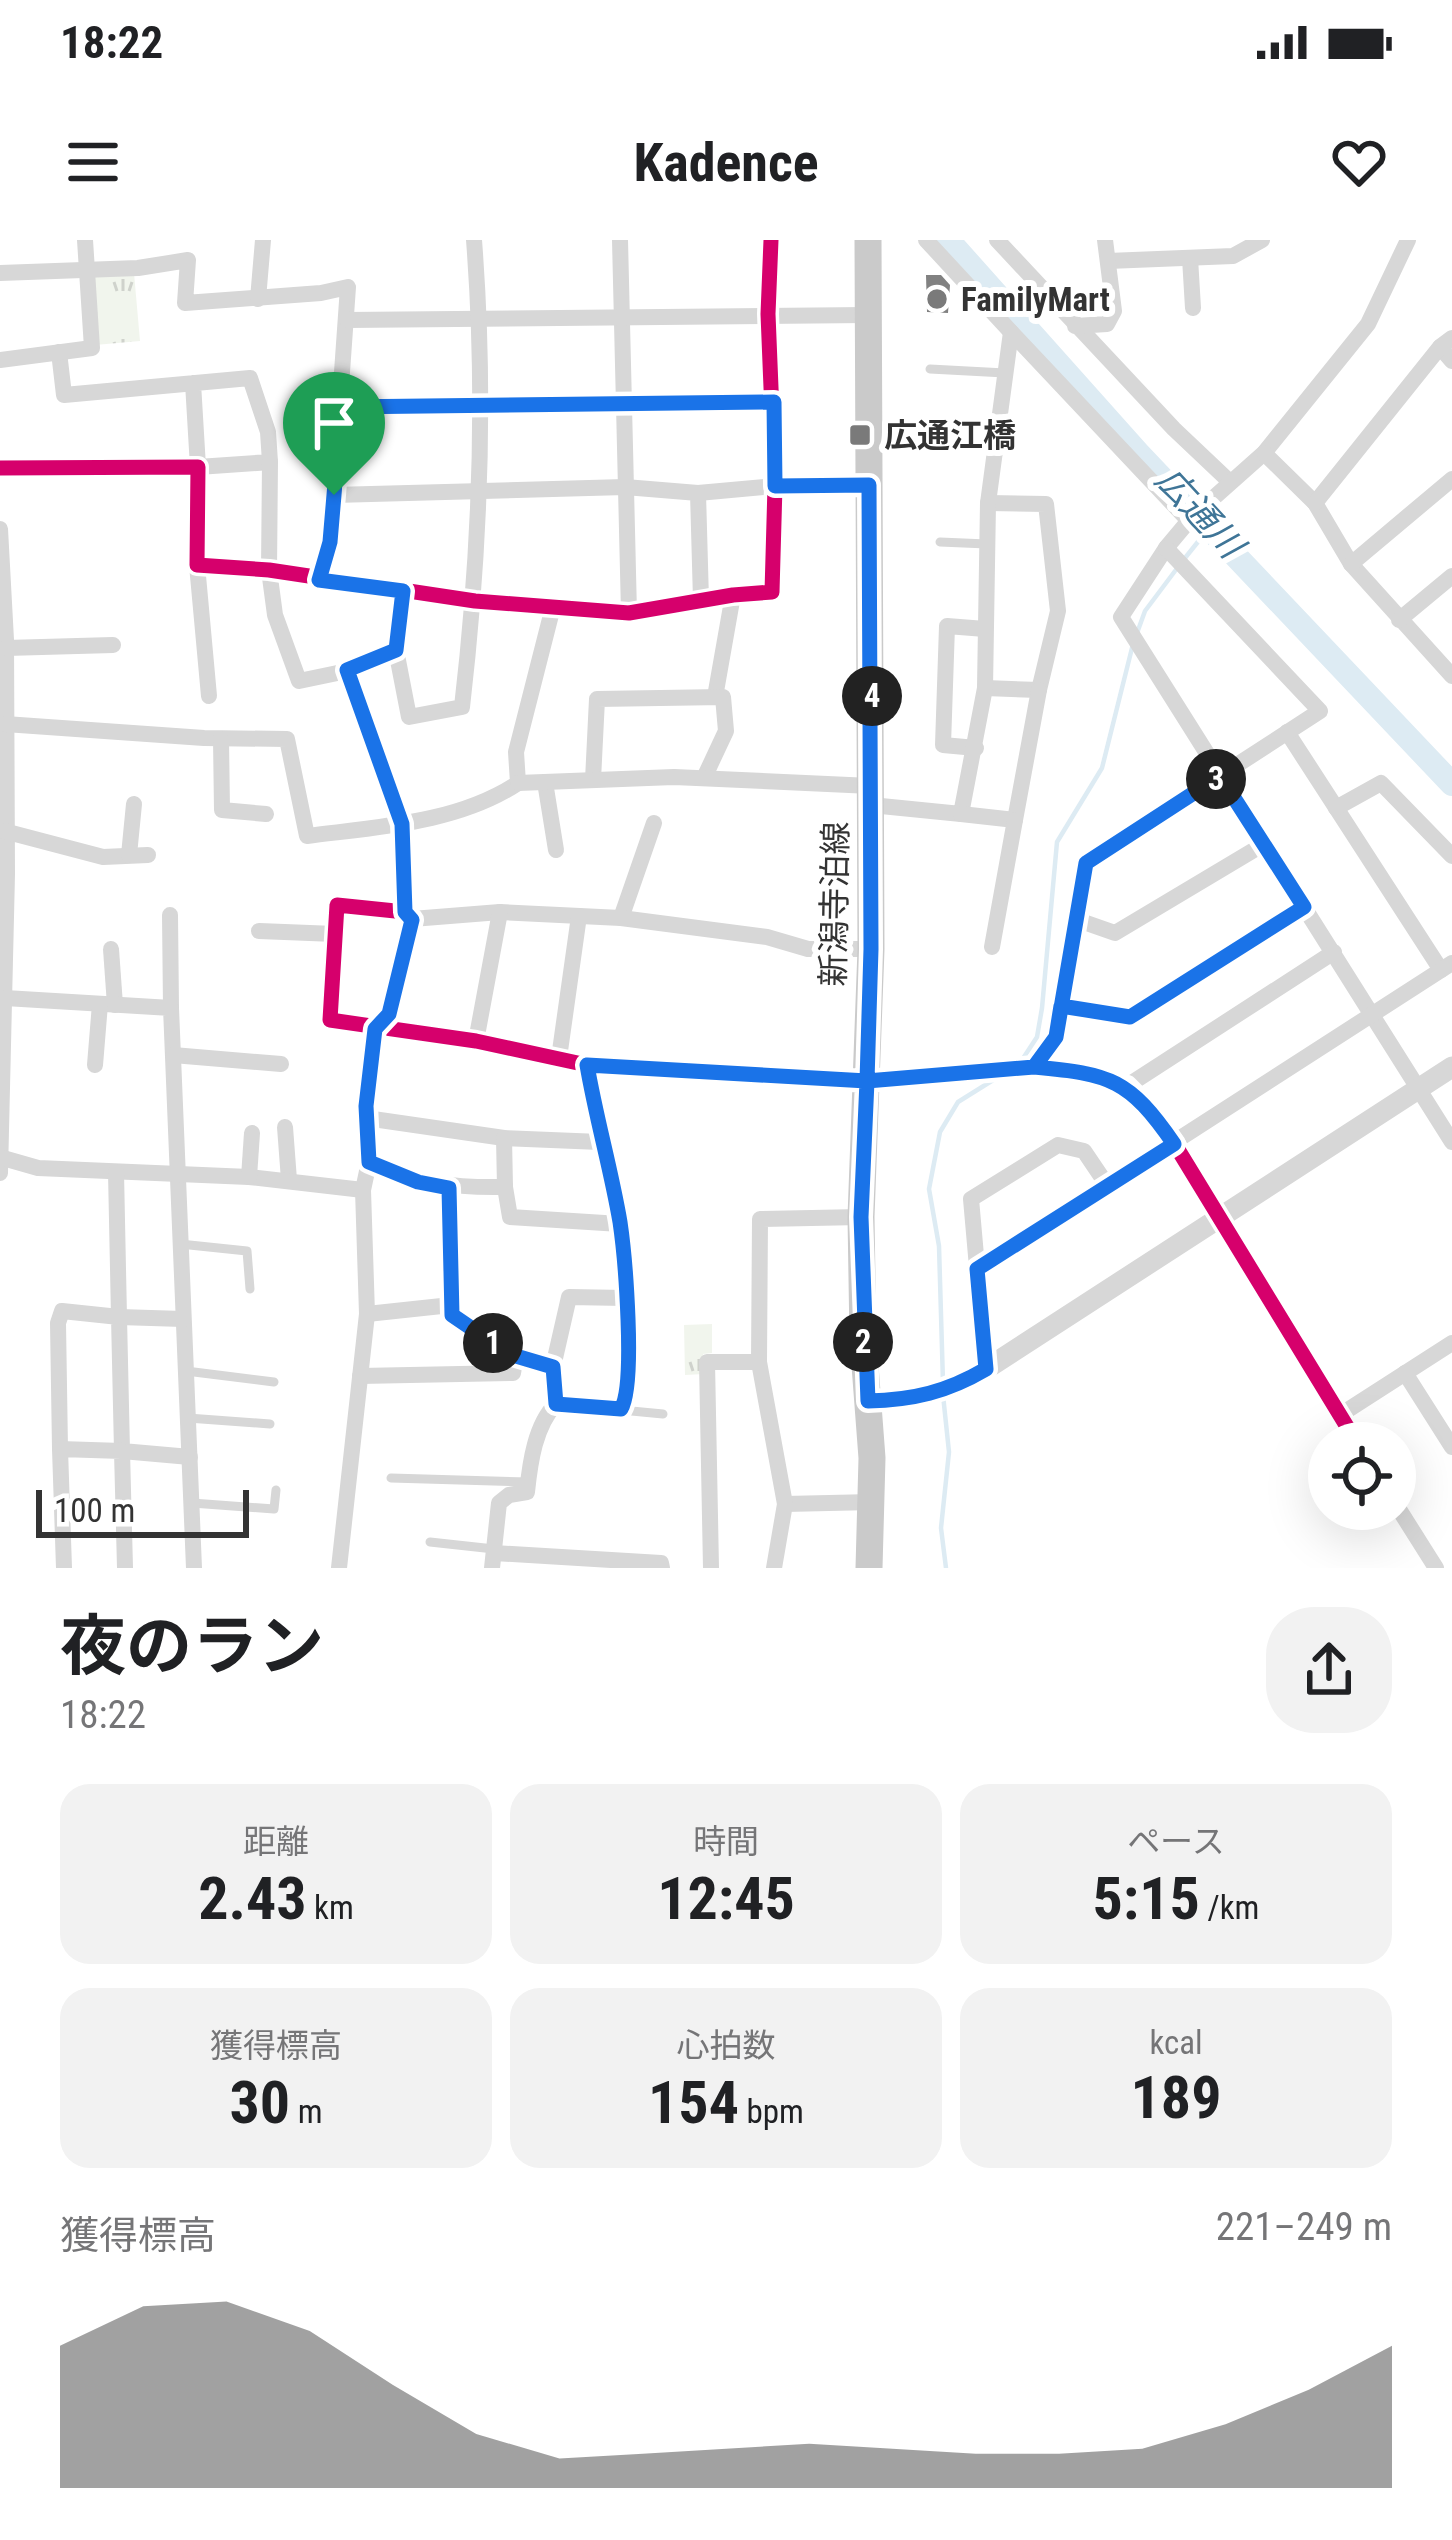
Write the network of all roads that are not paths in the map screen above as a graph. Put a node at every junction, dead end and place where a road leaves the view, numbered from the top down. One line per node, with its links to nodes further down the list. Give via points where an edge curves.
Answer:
1 (85, 240): 15 (street)
2 (263, 240): 17 (street)
3 (475, 240): 22 (street)
4 (620, 240): 21 (street)
5 (771, 240): 19 (street)
6 (868, 240): 20 (main road, 新潟寺泊線)
7 (926, 240): 25 (street)
8 (997, 240): 24 (street)
9 (1105, 240): 14 (street)
10 (1262, 240): 12 (street, via 1233,256)
11 (1408, 240): 36 (street, via 1368,324)
12 (1215, 248): 13 (street)
13 (1190, 258): 14 (street); 18 (street)
14 (1108, 261): 24 (street, via 1114,310 1106,324)
15 (86, 271): 16 (street); 17 (street, via 188,260 185,303); 27 (street, via 92,348)
16 (0, 273)
17 (258, 298): 23 (street, via 348,287)
18 (1192, 308)
19 (768, 314): 20 (street); 21 (street); 32 (street)
20 (868, 315): 42 (main road, 新潟寺泊線)
21 (622, 317): 22 (street); 33 (street)
22 (480, 318): 23 (street); 35 (street)
23 (347, 320): 34 (street)
24 (1076, 326): 41 (street)
25 (1011, 332): 30 (street); 50 (street)
26 (1448, 349): 49 (street)
27 (59, 352): 28 (street); 31 (street, via 64,395)
28 (0, 360)
29 (930, 369): 30 (lane)
30 (1006, 373): 48 (street)
31 (194, 383): 37 (street, via 250,377); 38 (street)
32 (774, 402): 33 (street); 43 (street)
33 (624, 404): 35 (street); 44 (street)
34 (341, 407): 35 (street); 47 (street)
35 (479, 408): 45 (street)
36 (1264, 453): 41 (street); 49 (street)
37 (270, 463): 38 (street); 57 (street)
38 (198, 466): 39 (street); 56 (street)
39 (0, 468)
40 (1452, 478): 55 (street)
41 (1228, 484): 50 (street)
42 (869, 485): 43 (street); 87 (main road, 新潟寺泊線)
43 (775, 486): 46 (street); 61 (street, via 772,592)
44 (625, 487): 45 (street); 46 (street); 65 (street)
45 (478, 491): 47 (street); 63 (street)
46 (698, 493): 62 (street)
47 (334, 495): 59 (street)
48 (988, 503): 53 (street); 74 (street, via 1046,504 1058,611)
49 (1315, 503): 55 (street)
50 (1190, 519): 54 (street)
51 (0, 529): 69 (street)
52 (940, 542): 53 (lane)
53 (988, 544): 67 (street)
54 (1166, 548): 78 (street, via 1321,711); 82 (street, via 1121,617)
55 (1351, 564): 66 (street)
56 (197, 565): 57 (street); 75 (street)
57 (268, 570): 59 (street); 71 (street, via 299,681)
58 (1452, 576): 66 (street)
59 (319, 580): 60 (street)
60 (403, 591): 63 (street); 70 (street)
61 (733, 595): 62 (street); 76 (street)
62 (701, 600): 65 (street)
63 (475, 601): 64 (street); 70 (street, via 462,706 409,717)
64 (553, 607): 65 (street); 86 (street, via 516,752)
65 (629, 613)
66 (1400, 620): 72 (street)
67 (985, 629): 73 (street); 80 (street, via 947,626 943,745)
68 (113, 645): 69 (street)
69 (6, 648): 77 (street)
70 (396, 650): 71 (street)
71 (347, 670): 94 (street)
72 (1452, 676)
73 (985, 688): 74 (street); 80 (street)
74 (1039, 690): 92 (street)
75 (209, 696)
76 (715, 697): 83 (street, via 723,697 726,731); 84 (street, via 597,699)
77 (5, 724): 79 (street); 81 (street)
78 (1287, 733): 82 (street); 89 (street)
79 (221, 739): 90 (street, via 222,810); 94 (street, via 286,740 307,836)
80 (976, 748): 91 (street)
81 (3, 775): 95 (street)
82 (1220, 776): 96 (street); 106 (street, via 1086,863)
83 (704, 778): 84 (street); 87 (street)
84 (593, 780): 85 (street)
85 (545, 782): 86 (street); 97 (street)
86 (518, 783): 94 (street, via 497,797)
87 (872, 795): 91 (street); 111 (main road, 新潟寺泊線)
88 (134, 803): 95 (street, via 138,855 104,857)
89 (1336, 808): 98 (street, via 1381,783); 113 (street)
90 (266, 814)
91 (961, 814): 92 (street)
92 (1016, 820): 109 (street)
93 (654, 823): 105 (street)
94 (402, 824): 103 (street)
95 (4, 830): 99 (street)
96 (1264, 844): 100 (street); 106 (street, via 1115,933)
97 (556, 850)
98 (1452, 856)
99 (3, 873): 114 (street)
100 (1304, 907): 112 (street); 116 (street, via 1130,1017)
101 (500, 912): 103 (street); 104 (street); 120 (street)
102 (170, 915): 117 (street)
103 (408, 916): 108 (street, via 337,905); 119 (street, via 389,1014)
104 (579, 916): 105 (street); 122 (street)
105 (621, 919): 111 (street, via 808,949)
106 (1075, 919): 116 (street)
107 (260, 931): 108 (street)
108 (335, 934): 119 (street, via 330,1020)
109 (992, 947)
110 (111, 949): 115 (street)
111 (871, 949): 128 (main road, 新潟寺泊線)
112 (1334, 952): 118 (street); 129 (street)
113 (1447, 966): 118 (street)
114 (4, 998): 115 (street); 139 (street)
115 (107, 1004): 117 (street); 125 (street)
116 (1061, 1006): 126 (street, via 1056,1037)
117 (171, 1008): 121 (street)
118 (1370, 1012): 130 (street); 137 (street)
119 (375, 1029): 120 (street); 131 (street)
120 (476, 1041): 122 (street)
121 (173, 1055): 123 (street); 141 (street)
122 (559, 1058): 124 (street)
123 (281, 1064)
124 (587, 1065): 128 (street); 135 (street)
125 (95, 1066)
126 (1034, 1067): 128 (street); 129 (street)
127 (1452, 1067): 130 (street)
128 (867, 1081): 148 (main road, 新潟寺泊線)
129 (1126, 1086): 137 (street)
130 (1419, 1090): 136 (street); 149 (street)
131 (366, 1118): 134 (street); 138 (street)
132 (285, 1127): 143 (street)
133 (252, 1133): 142 (street)
134 (504, 1138): 135 (street); 144 (street)
135 (600, 1142): 150 (street)
136 (1452, 1142)
137 (1174, 1144): 146 (street); 149 (street)
138 (369, 1162): 145 (street); 147 (street)
139 (1, 1165): 140 (street)
140 (116, 1172): 141 (street); 157 (street)
141 (177, 1176): 142 (street); 151 (street)
142 (249, 1177): 143 (street)
143 (289, 1180): 147 (street)
144 (505, 1187): 145 (street); 150 (street, via 510,1217)
145 (449, 1188): 155 (street)
146 (1109, 1188): 152 (street); 152 (street, via 1084,1150 1058,1145 970,1199)
147 (363, 1190): 156 (street)
148 (861, 1217): 161 (street, via 760,1219); 168 (main road, 新潟寺泊線)
149 (1219, 1217): 163 (street); 172 (street)
150 (620, 1224): 154 (street)
151 (180, 1244): 153 (lane, via 247,1252); 158 (street)
152 (977, 1269): 163 (street)
153 (250, 1289)
154 (625, 1298): 162 (street, via 569,1297); 170 (street)
155 (451, 1305): 156 (street); 160 (street, via 452,1315)
156 (367, 1314): 166 (street)
157 (119, 1317): 158 (street); 177 (street, via 62,1311); 178 (street)
158 (183, 1319): 164 (street)
159 (1452, 1343): 165 (street)
160 (516, 1356): 162 (street); 166 (street, via 513,1372)
161 (759, 1362): 185 (street); 194 (street, via 707,1362)
162 (553, 1367): 169 (street)
163 (986, 1369): 168 (street, via 912,1400)
164 (186, 1371): 167 (lane); 173 (street)
165 (1406, 1372): 172 (street); 176 (street)
166 (359, 1376): 192 (street)
167 (274, 1382)
168 (868, 1401): 183 (main road, 新潟寺泊線)
169 (556, 1404): 170 (street); 181 (street)
170 (621, 1409): 171 (lane)
171 (663, 1414)
172 (1340, 1415): 174 (street)
173 (188, 1418): 175 (lane); 179 (street)
174 (1344, 1422)
175 (270, 1424)
176 (1452, 1447)
177 (60, 1449): 178 (street); 189 (street)
178 (122, 1450): 179 (street); 190 (street)
179 (190, 1457): 184 (street)
180 (391, 1478): 181 (lane)
181 (528, 1482): 188 (street, via 526,1492 499,1503)
182 (276, 1490): 184 (lane, via 274,1509)
183 (873, 1502): 185 (street); 196 (main road, 新潟寺泊線)
184 (192, 1503): 191 (street)
185 (785, 1504): 195 (street)
186 (1412, 1530): 197 (street)
187 (430, 1542): 188 (lane)
188 (493, 1556): 193 (street)
189 (64, 1568)
190 (125, 1568)
191 (194, 1568)
192 (339, 1568)
193 (662, 1568)
194 (711, 1568)
195 (774, 1568)
196 (869, 1568)
197 (1436, 1568)

